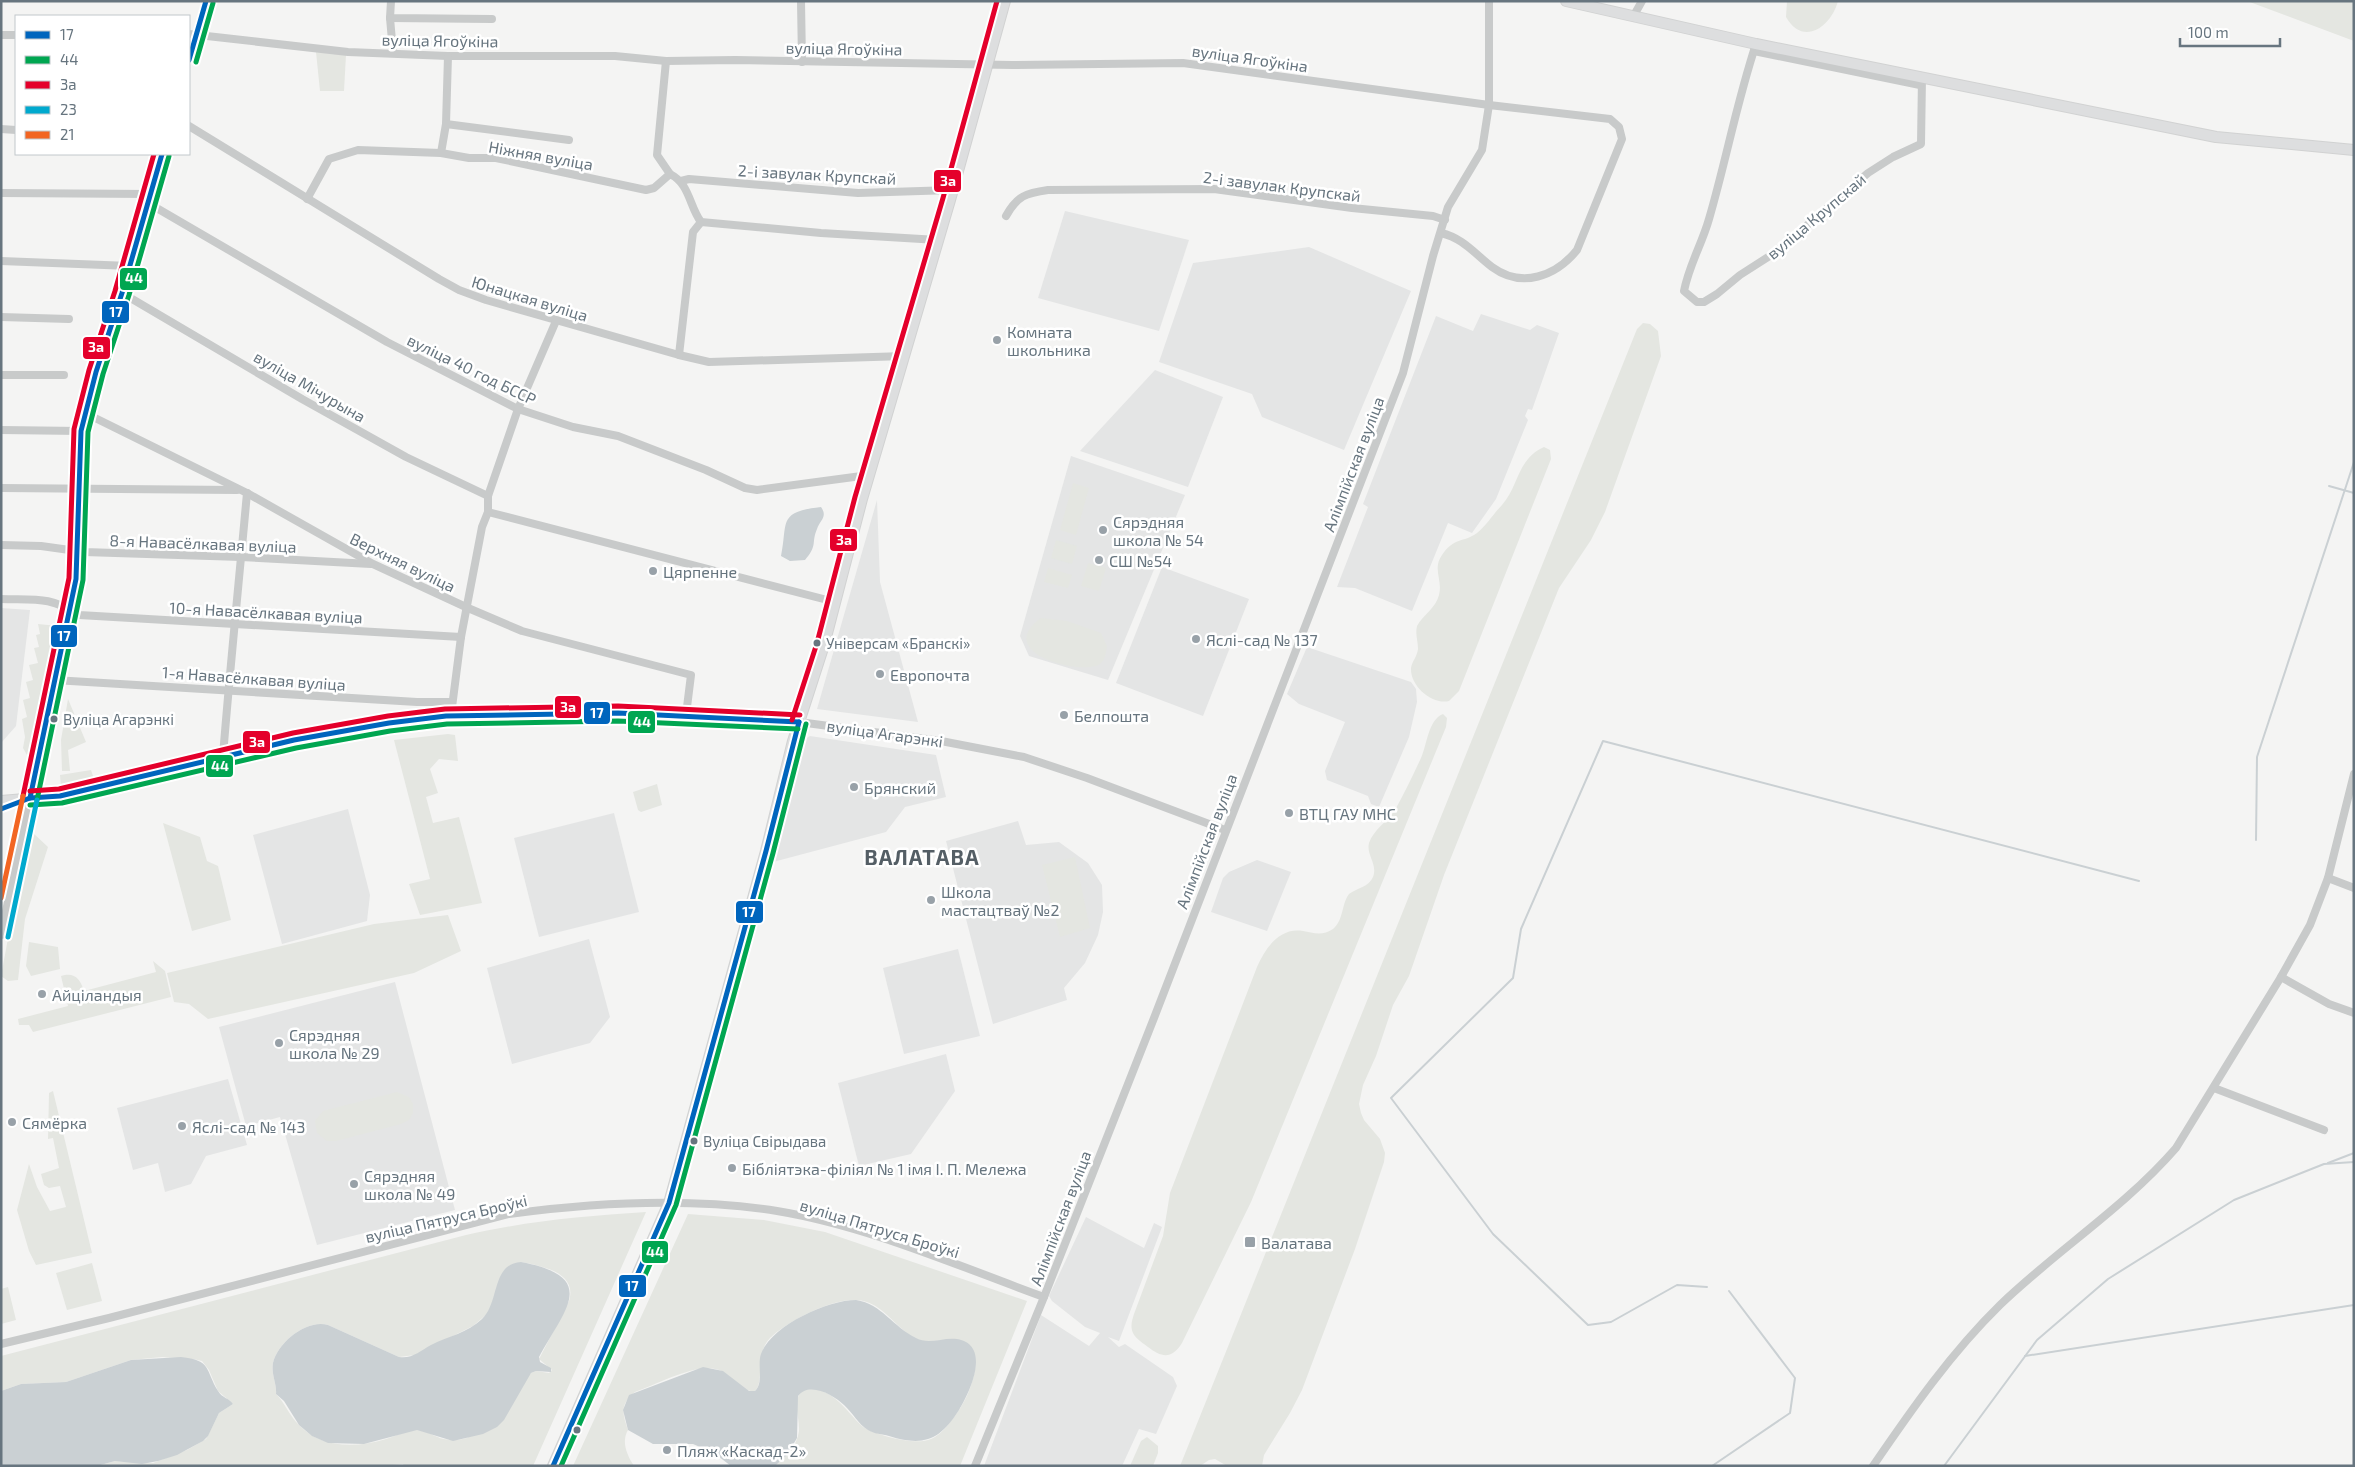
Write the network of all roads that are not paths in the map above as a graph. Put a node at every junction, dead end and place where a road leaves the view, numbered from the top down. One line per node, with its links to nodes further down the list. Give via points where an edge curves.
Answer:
1 (206, 1): 11 (street)
2 (391, 1): 9 (street)
3 (801, 1): 19 (street)
4 (1005, 1): 20 (main road)
5 (1489, 1): 22 (street)
6 (1566, 1): 8 (main road)
7 (1642, 1): 8 (street)
8 (1633, 17): 14 (main road, via 1700,31)
9 (390, 18): 10 (street); 15 (street)
10 (492, 19)
11 (193, 34): 15 (street, вуліца Ягоўкіна, via 348,52); 16 (street)
12 (1, 35): 13 (street)
13 (15, 35)
14 (1755, 48): 21 (main road); 21 (street, вуліца Крупскай, via 1709,221 1686,277 1684,291 1696,302 1704,302 1717,294 1776,252 1868,172 1921,144)
15 (393, 52): 17 (street, вуліца Ягоўкіна)
16 (190, 54)
17 (448, 56): 18 (street, вуліца Ягоўкіна, via 615,56); 23 (street)
18 (666, 61): 19 (street, вуліца Ягоўкіна); 31 (street, via 658,155)
19 (802, 62): 20 (street, вуліца Ягоўкіна)
20 (988, 64): 22 (street, вуліца Ягоўкіна, via 1183,63); 33 (main road)
21 (1921, 81): 28 (main road, via 2216,137)
22 (1489, 106): 39 (street, via 1482,150 1454,195); 41 (street, вуліца Ягоўкіна, via 1610,119 1619,127 1622,139 1577,250 1554,271 1528,279 1512,276 1494,268 1455,236)
23 (446, 124): 27 (street); 29 (street)
24 (190, 127): 36 (street, Юнацкая вуліца)
25 (1, 130): 26 (street)
26 (15, 130)
27 (568, 140)
28 (2354, 150)
29 (441, 153): 31 (street, Ніжняя вуліца, via 496,158 646,190 654,188); 36 (street, Ніжняя вуліца, via 358,150 329,159)
30 (162, 155): 35 (street)
31 (670, 174): 32 (street)
32 (681, 181): 33 (street, 2-і завулак Крупскай, via 690,179 858,193); 40 (street)
33 (952, 190): 42 (main road)
34 (1, 193): 35 (street)
35 (150, 194): 37 (street)
36 (307, 199): 48 (street, Юнацкая вуліца, via 459,290)
37 (148, 203): 44 (street); 53 (street, вуліца 40 год БССР, via 387,342)
38 (1006, 216): 39 (street, 2-і завулак Крупскай, via 1017,199 1048,190 1214,189)
39 (1445, 220): 41 (street, Алімпійская вуліца)
40 (701, 222): 42 (street); 49 (street, via 693,232)
41 (1441, 233): 84 (street, Алімпійская вуліца, via 1403,373)
42 (938, 240): 50 (main road)
43 (1, 261): 44 (street)
44 (130, 266): 45 (street)
45 (122, 293): 54 (street); 61 (street, вуліца Мічурына, via 406,457)
46 (1, 317): 47 (street)
47 (69, 319)
48 (556, 321): 49 (street, Юнацкая вуліца); 53 (street)
49 (679, 356): 50 (street, Юнацкая вуліца, via 709,362)
50 (905, 356): 57 (main road)
51 (64, 374): 52 (street)
52 (1, 375)
53 (518, 409): 57 (street, вуліца 40 год БССР, via 572,427 618,436 745,488 757,490); 61 (street)
54 (84, 413): 56 (street); 60 (street, Верхняя вуліца)
55 (1, 430): 56 (street)
56 (81, 431): 59 (street)
57 (869, 475): 68 (main road)
58 (1, 488): 59 (street)
59 (79, 489): 60 (street); 64 (street)
60 (243, 492): 65 (street); 66 (street, Верхняя вуліца)
61 (488, 496): 62 (street)
62 (488, 512): 68 (street); 69 (street, via 482,527)
63 (1, 545): 64 (street, 8-я Навасёлкавая вуліца)
64 (78, 551): 65 (street, 8-я Навасёлкавая вуліца); 70 (street)
65 (241, 557): 66 (street, 8-я Навасёлкавая вуліца); 71 (street)
66 (373, 564): 69 (street, Верхняя вуліца)
67 (1, 599): 70 (street, 10-я Навасёлкавая вуліца, via 48,600)
68 (835, 602): 78 (main road)
69 (468, 608): 72 (street); 77 (street, Верхняя вуліца, via 522,630 691,675)
70 (71, 610): 71 (street, 10-я Навасёлкавая вуліца, via 79,615); 73 (street)
71 (236, 624): 72 (street, 10-я Навасёлкавая вуліца); 74 (street)
72 (461, 638): 75 (street)
73 (54, 680): 74 (street, 1-я Навасёлкавая вуліца); 81 (street)
74 (227, 689): 75 (street, 1-я Навасёлкавая вуліца); 79 (street)
75 (452, 702): 76 (street)
76 (451, 715): 77 (main road, вуліца Агарэнкі, via 565,712); 79 (main road, вуліца Агарэнкі, via 376,724)
77 (686, 715): 78 (main road, вуліца Агарэнкі)
78 (799, 722): 84 (street, вуліца Агарэнкі, via 918,737 1024,756); 92 (main road)
79 (223, 756): 81 (main road, вуліца Агарэнкі, via 60,796)
80 (2354, 774): 85 (street)
81 (30, 798): 82 (main road); 83 (main road); 87 (street)
82 (1, 801)
83 (1, 809)
84 (1225, 830): 93 (street, Алімпійская вуліца)
85 (2328, 878): 86 (street); 88 (street, via 2310,925)
86 (2354, 888)
87 (1, 935)
88 (2281, 977): 89 (street, via 2329,1004); 90 (street)
89 (2354, 1013)
90 (2214, 1088): 91 (street); 97 (street, via 2170,1156 2157,1170 2036,1273 1952,1357)
91 (2324, 1130)
92 (669, 1203): 93 (street, вуліца Пятруся Броўкі, via 687,1202 802,1216 900,1245); 94 (street, вуліца Пятруся Броўкі, via 610,1204 509,1214); 95 (main road)
93 (1044, 1297): 96 (street, Алімпійская вуліца)
94 (1, 1344)
95 (553, 1466)
96 (974, 1466)
97 (1874, 1466)

